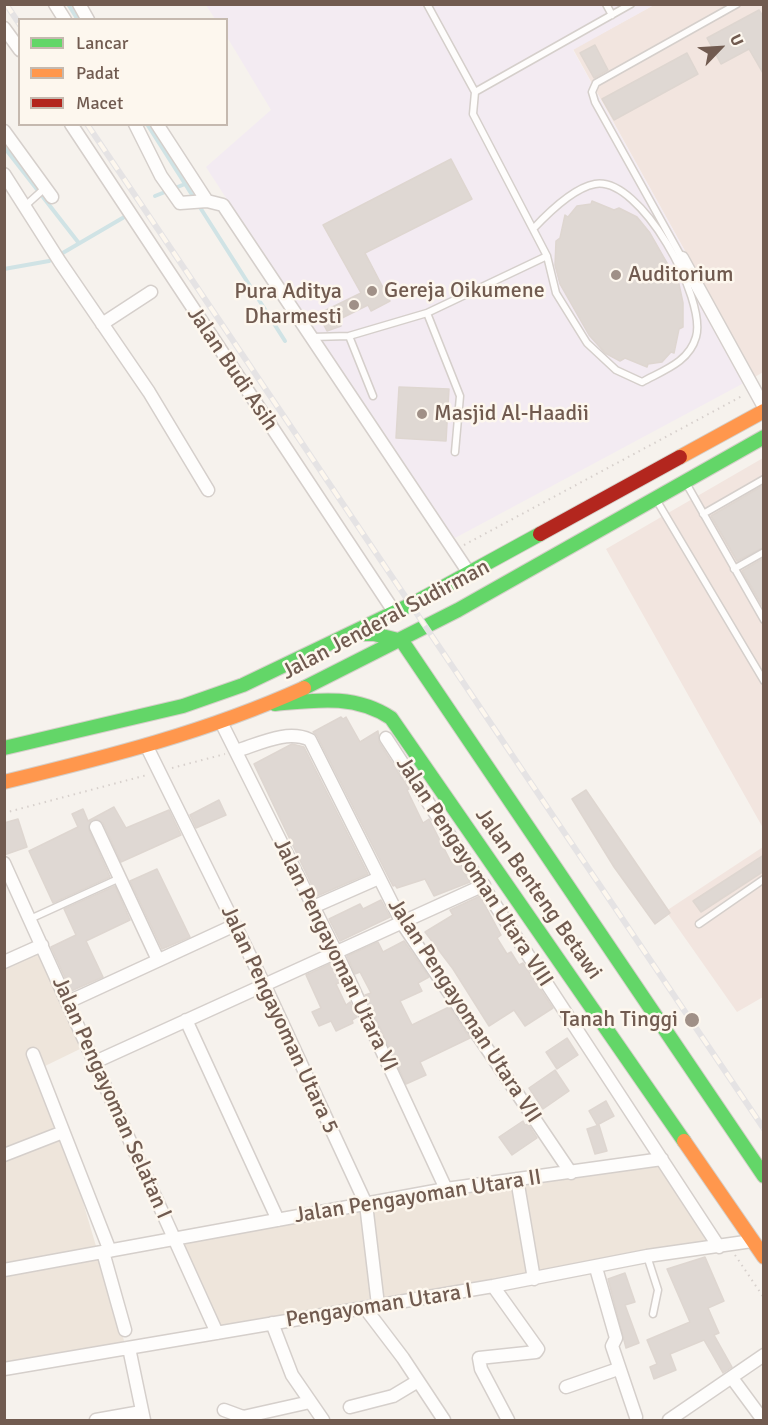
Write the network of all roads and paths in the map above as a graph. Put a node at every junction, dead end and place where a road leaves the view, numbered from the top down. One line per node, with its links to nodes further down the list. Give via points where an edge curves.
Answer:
1 (55, 4): 8 (street)
2 (79, 4): 9 (street)
3 (427, 4): 12 (lane)
4 (606, 4): 7 (lane)
5 (631, 4): 7 (lane)
6 (737, 4): 25 (lane, via 596,83 592,92)
7 (612, 15): 12 (lane)
8 (64, 18)
9 (87, 18)
10 (4, 28): 11 (street)
11 (18, 47)
12 (475, 92): 23 (lane, via 474,114)
13 (72, 126): 45 (street, Jalan Budi Asih)
14 (138, 126): 18 (street)
15 (158, 126): 17 (street)
16 (4, 131): 20 (street)
17 (170, 145): 18 (street); 21 (street)
18 (152, 154): 21 (street, via 161,176 180,203)
19 (4, 174): 22 (street)
20 (49, 193): 22 (lane)
21 (202, 201): 30 (street, via 223,205)
22 (25, 206): 28 (street)
23 (533, 229): 24 (lane); 24 (lane, via 556,204 596,184 618,188 639,203 663,237 697,306 697,336 685,358 642,382 616,370 587,343 556,293)
24 (547, 256): 27 (lane)
25 (682, 258): 31 (street)
26 (151, 292): 28 (street)
27 (427, 313): 29 (lane); 35 (lane, via 460,396)
28 (102, 324): 38 (street, via 149,392)
29 (349, 336): 30 (lane); 32 (lane)
30 (311, 337): 41 (street)
31 (754, 389): 33 (street); 41 (path)
32 (373, 396)
33 (764, 409): 44 (main road, Jalan Jenderal Sudirman)
34 (764, 437): 37 (main road, Jalan Jenderal Sudirman)
35 (455, 452)
36 (764, 479): 40 (lane)
37 (684, 480): 39 (main road, Jalan Jenderal Sudirman); 40 (lane)
38 (208, 490)
39 (654, 497): 48 (main road, Jalan Jenderal Sudirman); 50 (lane)
40 (703, 514): 43 (lane)
41 (453, 550): 44 (street)
42 (764, 552): 43 (lane)
43 (734, 568): 46 (lane)
44 (469, 573): 45 (main road, Jalan Jenderal Sudirman)
45 (395, 613): 47 (main road, Jalan Jenderal Sudirman)
46 (764, 620)
47 (351, 634): 48 (main road, via 374,634); 49 (main road, Jalan Jenderal Sudirman)
48 (402, 641): 52 (main road, Jalan Jenderal Sudirman); 88 (main road, Jalan Benteng Betawi)
49 (277, 669): 52 (main road); 57 (main road, Jalan Jenderal Sudirman, via 183,706)
50 (761, 672): 51 (lane)
51 (764, 681)
52 (289, 695): 53 (main road, Jalan Jenderal Sudirman)
53 (269, 705): 54 (main road, Jalan Jenderal Sudirman); 94 (main road, Jalan Benteng Betawi, via 356,702 370,705 391,718)
54 (221, 722): 56 (main road, Jalan Jenderal Sudirman); 58 (street, Jalan Pengayoman Utara VI)
55 (386, 738): 67 (street, Jalan Pengayoman Utara VIII)
56 (146, 745): 59 (street, Jalan Pengayoman Utara 5); 60 (main road, Jalan Jenderal Sudirman)
57 (4, 748)
58 (236, 751): 59 (path); 65 (street, Jalan Pengayoman Utara VII, via 282,737 298,735 310,740); 68 (street, Jalan Pengayoman Utara VI)
59 (159, 771): 61 (path); 72 (street, Jalan Pengayoman Utara 5)
60 (4, 782)
61 (4, 813)
62 (96, 827): 64 (street)
63 (4, 863): 69 (street, Jalan Pengayoman Selatan I)
64 (120, 878): 69 (lane); 77 (street)
65 (379, 878): 68 (street); 70 (street, Jalan Pengayoman Utara VII)
66 (764, 879): 71 (lane)
67 (484, 885): 70 (street); 86 (street, Jalan Pengayoman Utara VIII)
68 (313, 907): 76 (street, Jalan Pengayoman Utara VI)
69 (30, 919): 74 (street, Jalan Pengayoman Selatan I)
70 (402, 923): 76 (street); 87 (street, Jalan Pengayoman Utara VII)
71 (699, 924)
72 (235, 926): 77 (street); 79 (street, Jalan Pengayoman Utara 5)
73 (587, 934): 75 (path)
74 (42, 945): 78 (street); 80 (street, Jalan Pengayoman Selatan I)
75 (566, 949)
76 (336, 954): 79 (street); 90 (street, Jalan Pengayoman Utara VI)
77 (158, 960): 80 (street)
78 (4, 962)
79 (264, 984): 81 (street); 91 (street, Jalan Pengayoman Utara 5)
80 (68, 1002): 83 (street, Jalan Pengayoman Selatan I)
81 (186, 1020): 83 (street); 92 (street)
82 (33, 1054): 84 (street)
83 (94, 1062): 93 (street, Jalan Pengayoman Selatan I)
84 (63, 1132): 85 (street); 96 (street)
85 (4, 1155)
86 (662, 1159): 87 (street, Jalan Pengayoman Utara II); 95 (street, Jalan Pengayoman Utara VIII)
87 (571, 1173): 89 (street, Jalan Pengayoman Utara II)
88 (764, 1176)
89 (517, 1179): 90 (street, Jalan Pengayoman Utara II); 101 (street)
90 (447, 1189): 91 (street, Jalan Pengayoman Utara II)
91 (366, 1204): 92 (street, Jalan Pengayoman Utara II); 104 (street, Jalan Pengayoman Utara 5)
92 (278, 1220): 93 (street, Jalan Pengayoman Utara II)
93 (175, 1239): 96 (street, Jalan Pengayoman Utara II); 108 (street, Jalan Pengayoman Selatan I)
94 (753, 1241): 95 (street, Pengayoman Utara I); 98 (main road, Jalan Benteng Betawi)
95 (724, 1246): 97 (street, Pengayoman Utara I); 103 (path)
96 (107, 1251): 100 (street, Jalan Pengayoman Utara II); 107 (street)
97 (647, 1256): 99 (street, Pengayoman Utara I); 105 (lane, via 658,1290)
98 (764, 1257)
99 (596, 1268): 101 (street, Pengayoman Utara I); 112 (street, via 616,1338 612,1346)
100 (4, 1270)
101 (534, 1279): 102 (street, Pengayoman Utara I)
102 (494, 1287): 104 (street, Pengayoman Utara I); 124 (street, via 538,1349 479,1358)
103 (764, 1298)
104 (371, 1306): 106 (street, Pengayoman Utara I); 114 (street)
105 (653, 1314)
106 (272, 1323): 108 (street, Pengayoman Utara I); 116 (street, via 292,1375)
107 (125, 1330)
108 (218, 1333): 109 (street, Pengayoman Utara I)
109 (129, 1348): 111 (street, Pengayoman Utara I); 119 (street)
110 (764, 1355): 113 (street)
111 (4, 1369)
112 (618, 1369): 115 (street); 120 (street)
113 (732, 1378): 125 (street); 126 (street)
114 (418, 1381): 117 (street, via 393,1396); 123 (street)
115 (566, 1387)
116 (309, 1402): 118 (street, via 243,1417); 122 (street)
117 (350, 1407)
118 (224, 1410)
119 (143, 1416): 121 (street)
120 (636, 1417)
121 (96, 1420)
122 (323, 1420)
123 (444, 1420)
124 (508, 1420)
125 (669, 1420)
126 (763, 1420)

